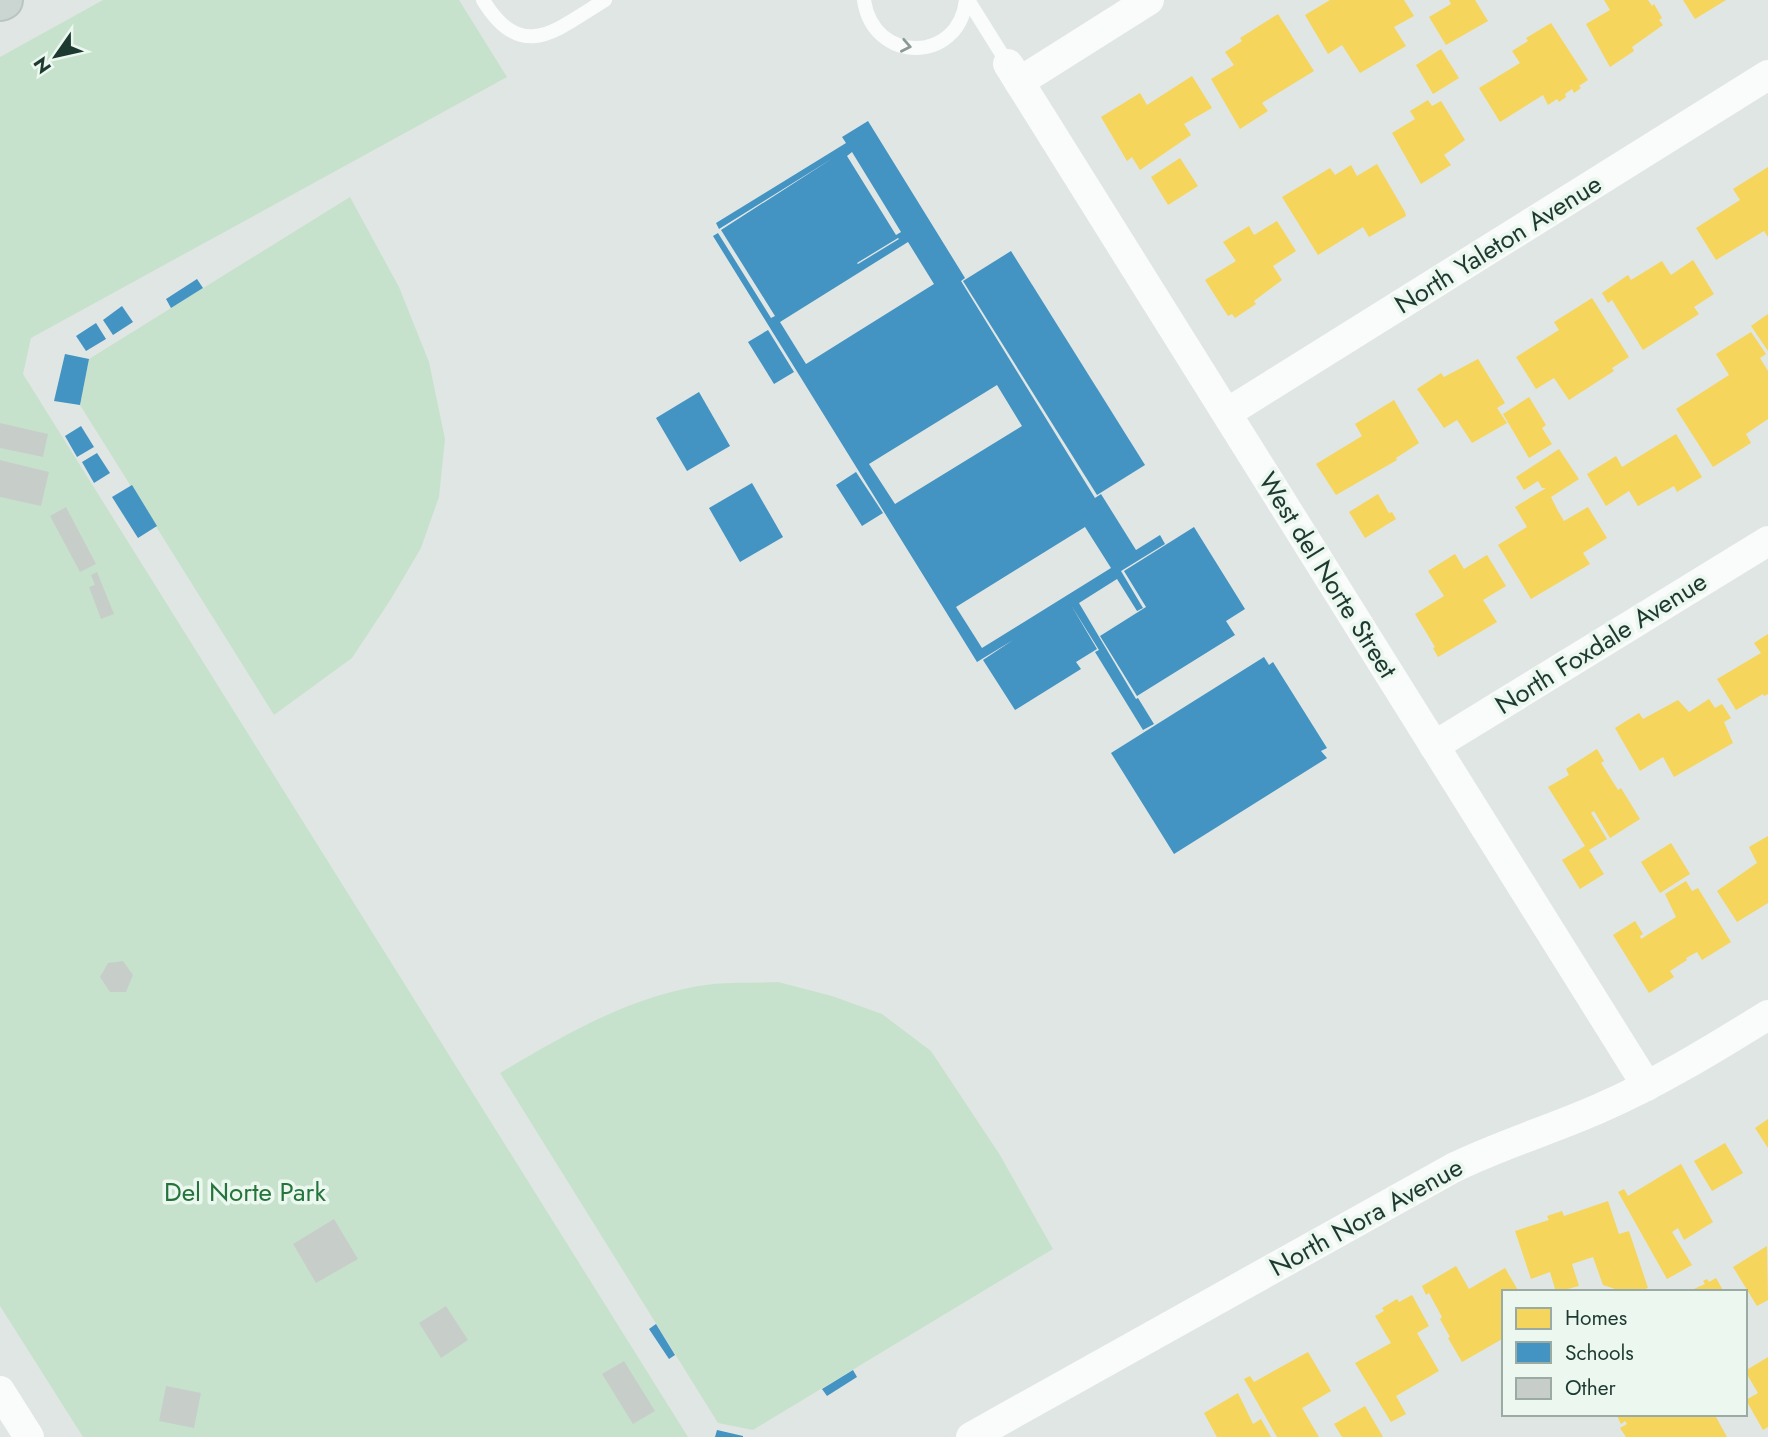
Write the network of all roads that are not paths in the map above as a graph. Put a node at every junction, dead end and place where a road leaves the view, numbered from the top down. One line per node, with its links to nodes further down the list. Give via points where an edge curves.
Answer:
1 (483, 0): 2 (lane, via 496,21 528,37 541,37)
2 (605, 0)
3 (864, 0): 4 (lane, one-way to 4, via 871,24 879,33 910,48 945,39 961,21)
4 (967, 0): 6 (lane)
5 (1149, 0): 6 (street)
6 (1013, 73): 8 (street, West del Norte Street)
7 (1768, 75): 8 (street, North Yaleton Avenue)
8 (1227, 413): 10 (street, West del Norte Street)
9 (1768, 541): 10 (street, North Foxdale Avenue)
10 (1434, 746): 12 (street, West del Norte Street)
11 (1768, 1015): 12 (street, North Nora Avenue)
12 (1647, 1086): 15 (street, North Nora Avenue, via 1453,1168)
13 (0, 1391): 14 (street)
14 (29, 1437)
15 (971, 1437)

